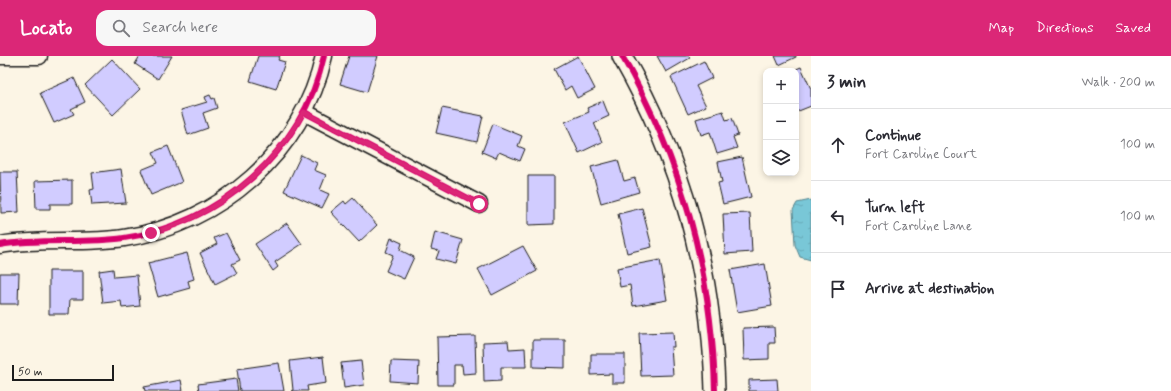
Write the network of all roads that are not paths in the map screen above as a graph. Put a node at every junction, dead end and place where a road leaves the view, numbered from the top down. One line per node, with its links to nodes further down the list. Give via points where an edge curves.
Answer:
1 (0, 56): 2 (street)
2 (40, 56)
3 (324, 56): 5 (street)
4 (622, 56): 8 (street, via 665,145 697,240 711,322)
5 (304, 112): 6 (street); 7 (street, via 283,144 258,173 215,206 163,230 122,238)
6 (479, 204)
7 (0, 245)
8 (715, 391)

